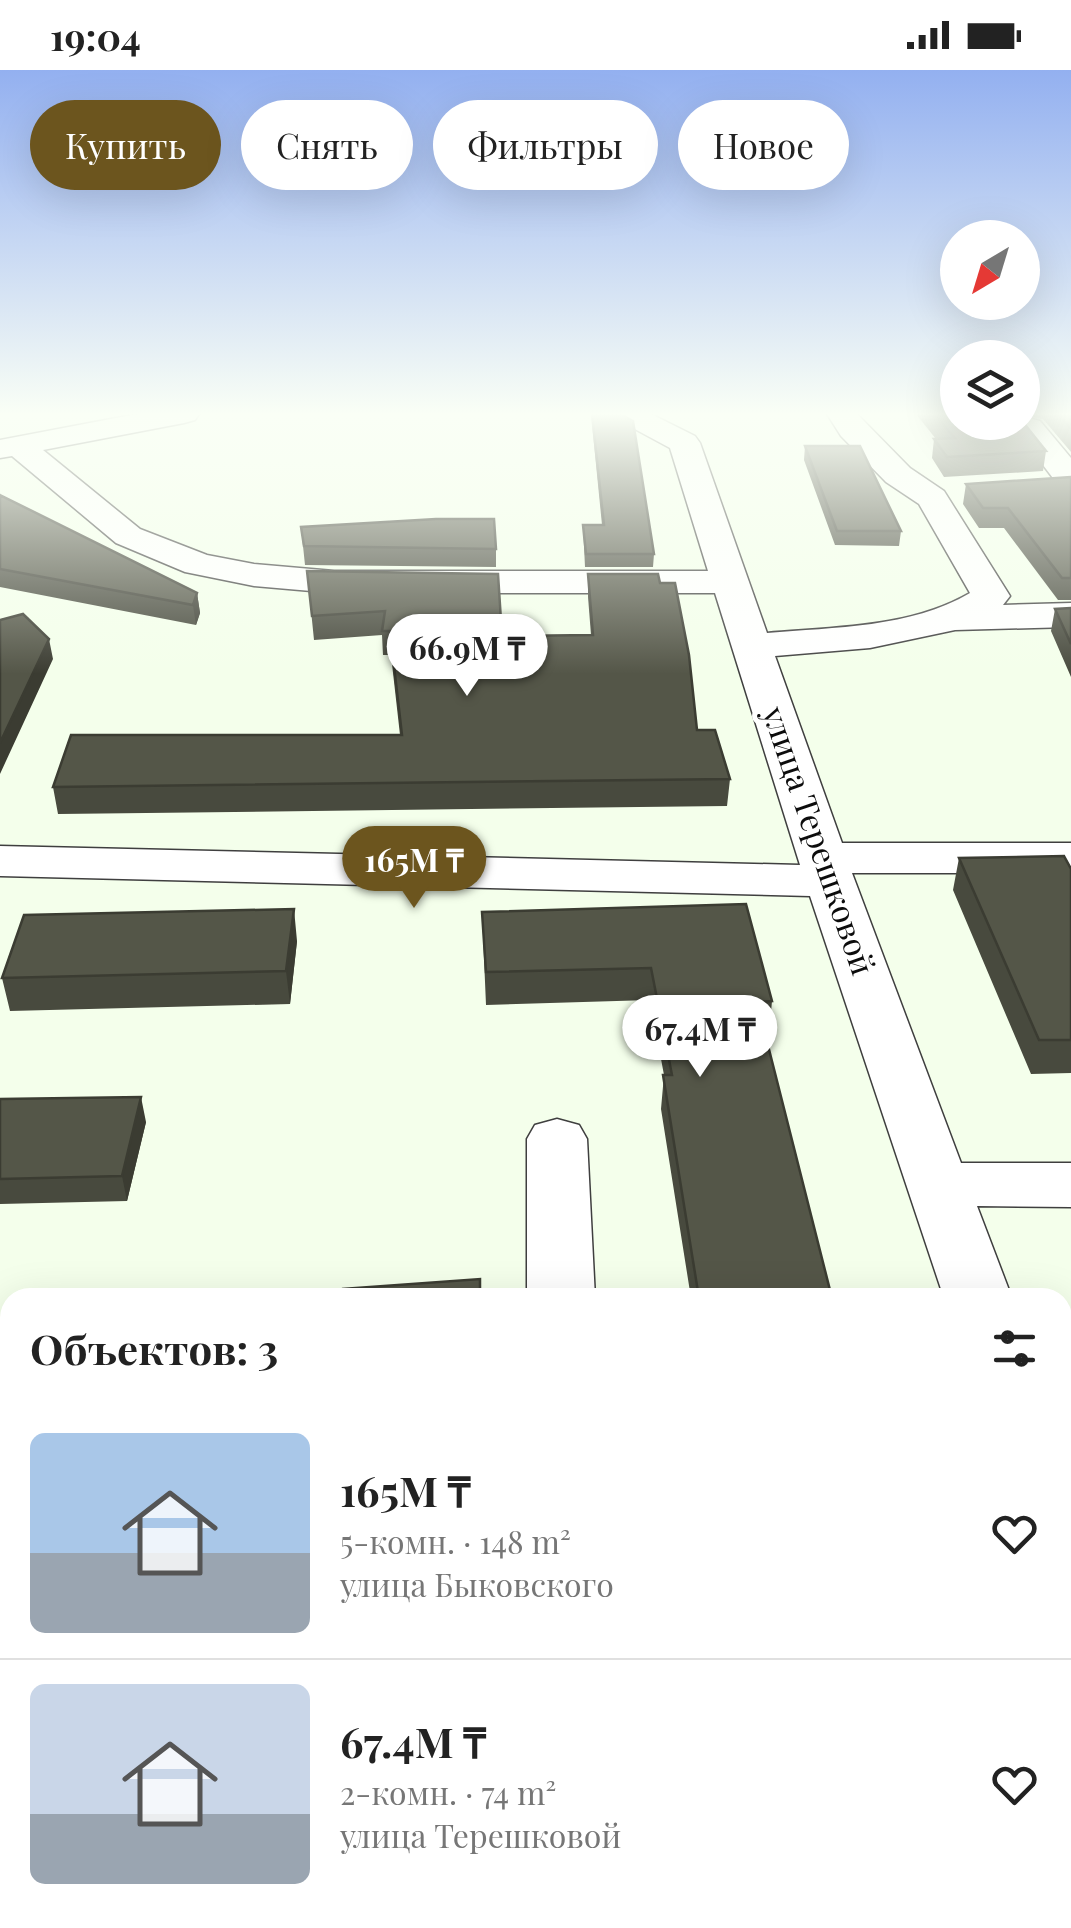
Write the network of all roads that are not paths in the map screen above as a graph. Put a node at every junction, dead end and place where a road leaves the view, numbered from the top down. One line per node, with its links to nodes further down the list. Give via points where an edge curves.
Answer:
1 (80, 501): 4 (street, via 128,536 198,564 254,575 334,582)
2 (704, 501): 4 (street, улица Терешковой)
3 (953, 501): 6 (street, via 991,596)
4 (731, 582): 7 (street, улица Терешковой)
5 (1071, 615): 6 (street)
6 (955, 618): 7 (street, via 870,636)
7 (752, 646): 10 (street, улица Терешковой)
8 (1071, 858): 10 (street)
9 (0, 861): 10 (street)
10 (826, 870): 12 (street, улица Терешковой)
11 (558, 1139): 14 (street)
12 (938, 1184): 13 (street); 15 (street, улица Терешковой)
13 (1071, 1185)
14 (561, 1288)
15 (974, 1288)

